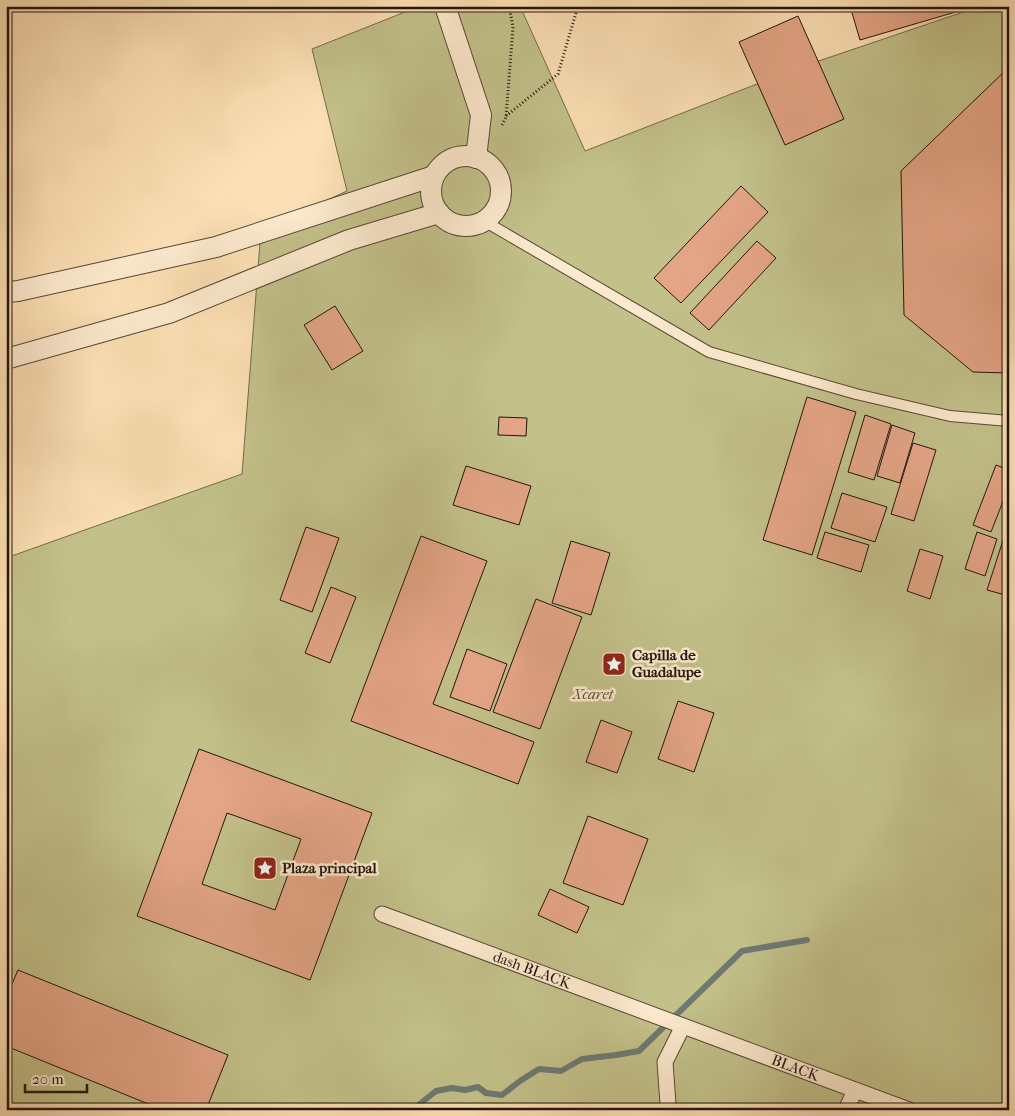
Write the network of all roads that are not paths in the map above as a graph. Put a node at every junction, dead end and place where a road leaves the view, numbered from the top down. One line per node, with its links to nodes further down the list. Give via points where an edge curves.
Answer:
1 (445, 6): 2 (street, via 481,115)
2 (476, 158): 3 (street, via 457,157 447,161); 5 (street, via 493,168 501,187 498,206)
3 (434, 176): 4 (street, via 431,195); 6 (street, via 216,247)
4 (439, 213): 5 (street, via 446,220 465,226); 7 (street, via 348,240 169,313)
5 (484, 221): 8 (lane, via 709,352 856,394 950,416)
6 (6, 292)
7 (6, 358)
8 (1009, 421)
9 (382, 914): 10 (street, dash BLACK)
10 (683, 1026): 11 (street, BLACK); 12 (street, via 665,1062)
11 (855, 1090): 13 (street); 14 (street, BLACK)
12 (666, 1110)
13 (846, 1110)
14 (909, 1110)

